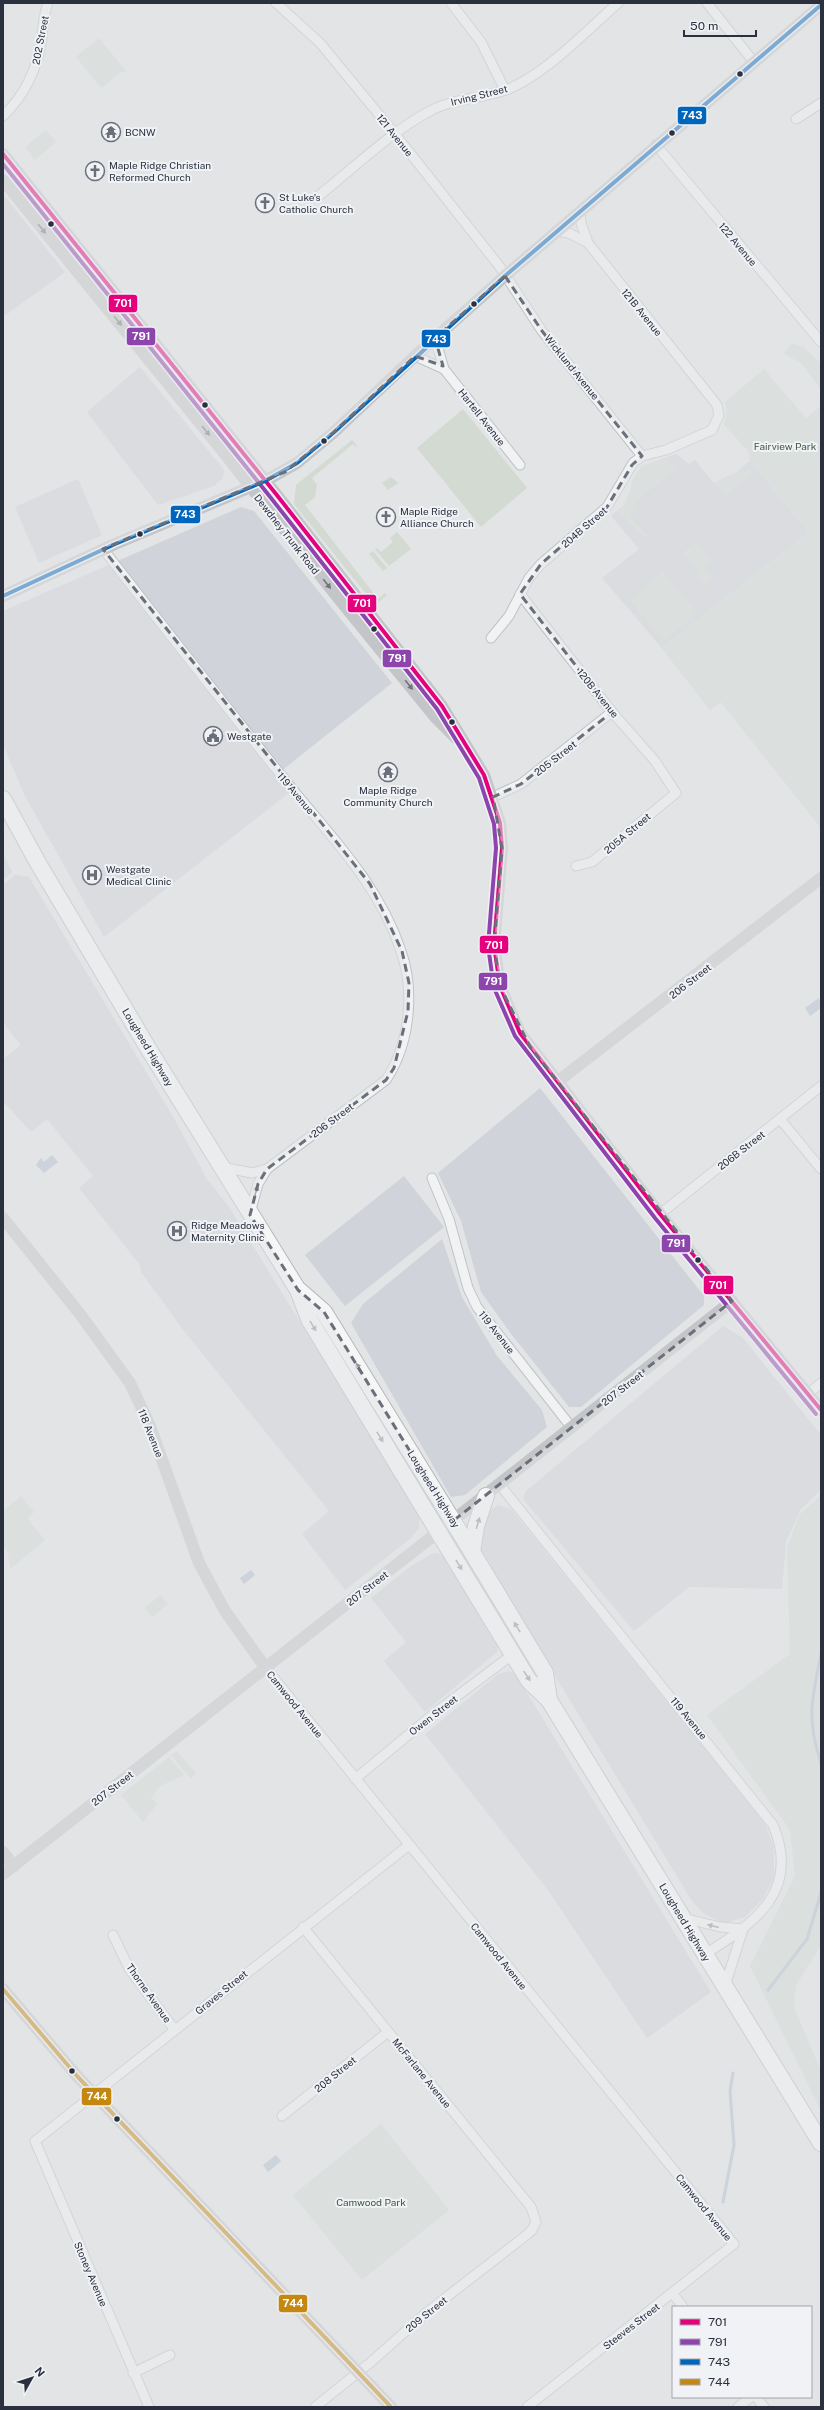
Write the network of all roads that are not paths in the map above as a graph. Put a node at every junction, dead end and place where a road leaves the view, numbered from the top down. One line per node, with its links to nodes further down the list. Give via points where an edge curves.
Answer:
1 (48, 3): 10 (street, 202 Street, via 38,57 31,78 13,106)
2 (276, 3): 12 (street, 121 Avenue, via 320,43)
3 (451, 3): 8 (street, via 481,42)
4 (618, 3): 8 (street, Irving Street, via 536,73)
5 (706, 3): 7 (street)
6 (821, 5): 7 (main road)
7 (753, 61): 13 (main road)
8 (505, 90): 12 (street, Irving Street, via 442,105)
9 (821, 103): 11 (street)
10 (3, 116)
11 (796, 119)
12 (395, 134): 16 (street, Irving Street); 20 (street, 121 Avenue)
13 (656, 145): 17 (main road); 22 (street, 122 Avenue)
14 (3, 154): 27 (main road, Dewdney Trunk Road)
15 (3, 180): 28 (main road, Dewdney Trunk Road, one-way to 28)
16 (318, 197)
17 (580, 212): 18 (main road); 19 (street, 121B Avenue)
18 (557, 231): 19 (street, via 569,233); 20 (main road)
19 (588, 243): 25 (street, 121B Avenue, via 717,405 719,414 712,430 666,450)
20 (505, 276): 21 (main road); 25 (street, Wicklund Avenue, via 542,331)
21 (435, 338): 23 (main road); 24 (street, Hartell Avenue)
22 (821, 342)
23 (415, 356): 24 (street, Hartell Avenue); 27 (main road, via 308,454 285,472)
24 (444, 369): 26 (street, Hartell Avenue)
25 (642, 456): 30 (street, 204B Street, via 632,465 607,506 541,564)
26 (520, 465)
27 (265, 481): 28 (main road); 34 (main road, Dewdney Trunk Road, via 442,706)
28 (251, 487): 29 (main road); 34 (main road, Dewdney Trunk Road, one-way to 34, via 434,717)
29 (103, 550): 31 (main road); 40 (street, 119 Avenue, via 281,775 355,864 379,898 402,951 409,983 406,1027)
30 (520, 594): 32 (street, 204B Street, via 509,616); 33 (street, 120B Avenue)
31 (3, 596)
32 (491, 638)
33 (612, 712): 35 (street, 120B Avenue, via 655,762); 36 (street, 205 Street, via 521,784)
34 (471, 752): 36 (main road, Dewdney Trunk Road)
35 (676, 793): 38 (street, 205A Street, via 592,862)
36 (493, 797): 41 (main road, Dewdney Trunk Road, via 500,823 502,848 494,945 500,986 520,1033)
37 (3, 799): 44 (highway, Lougheed Highway, via 38,863)
38 (576, 866)
39 (821, 878): 41 (main road, 206 Street)
40 (394, 1068): 45 (street, 206 Street, via 386,1080)
41 (557, 1082): 48 (main road, Dewdney Trunk Road)
42 (821, 1086): 43 (street, 206B Street)
43 (780, 1119): 46 (street); 48 (street, 206B Street)
44 (220, 1167): 45 (street, 206 Street, via 252,1173); 49 (highway, Lougheed Highway)
45 (267, 1169): 49 (street, 206 Street, one-way to 45, via 258,1184)
46 (821, 1169)
47 (432, 1178): 56 (street, 119 Avenue, via 449,1218 468,1288 477,1307)
48 (660, 1214): 52 (main road, Dewdney Trunk Road)
49 (250, 1215): 51 (highway, Lougheed Highway)
50 (3, 1218): 63 (main road, 118 Avenue, via 80,1314 130,1384 150,1426 199,1564 225,1611)
51 (298, 1290): 59 (highway, Lougheed Highway, one-way to 51, via 324,1312); 60 (highway, Lougheed Highway, one-way to 60, via 309,1319)
52 (732, 1301): 54 (main road, Dewdney Trunk Road); 56 (main road, 207 Street)
53 (821, 1383): 54 (street)
54 (808, 1394): 55 (main road, Dewdney Trunk Road)
55 (821, 1410)
56 (572, 1428): 57 (main road, 207 Street)
57 (500, 1485): 58 (main road, 207 Street); 72 (street, 119 Avenue, via 773,1825 780,1843 780,1878 775,1895 757,1918)
58 (486, 1496): 59 (main road, 207 Street); 61 (highway, one-way to 58, via 476,1526)
59 (454, 1521): 60 (main road, 207 Street); 61 (highway, Lougheed Highway)
60 (438, 1532): 62 (highway, Lougheed Highway, one-way to 62); 63 (main road, 207 Street)
61 (472, 1552): 64 (highway, Lougheed Highway, one-way to 61, via 545,1673)
62 (513, 1654): 64 (highway, Lougheed Highway, one-way to 64, via 530,1681); 65 (street, Owen Street, via 436,1712)
63 (265, 1668): 65 (street, Camwood Avenue); 68 (main road, 207 Street)
64 (549, 1700): 70 (highway, Lougheed Highway)
65 (355, 1779): 66 (street, Camwood Avenue)
66 (409, 1845): 71 (street, Graves Street); 84 (street, Camwood Avenue)
67 (3, 1852): 68 (main road)
68 (14, 1866): 69 (main road, 207 Street)
69 (3, 1874)
70 (683, 1918): 72 (street, one-way to 70, via 720,1927); 74 (highway, Lougheed Highway)
71 (303, 1927): 77 (street, Graves Street); 78 (street, McFarlane Avenue)
72 (743, 1929): 74 (street, 119 Avenue); 75 (street)
73 (113, 1935): 77 (street, Thorne Avenue, via 130,1970)
74 (705, 1954): 75 (highway, Lougheed Highway)
75 (725, 1986): 82 (highway, Lougheed Highway)
76 (3, 1989): 79 (main road, via 54,2050)
77 (174, 2029): 79 (street, Graves Street)
78 (388, 2032): 80 (street, 208 Street); 83 (street, McFarlane Avenue, via 531,2207)
79 (95, 2093): 81 (street, Graves Street); 89 (main road)
80 (282, 2116)
81 (35, 2140): 88 (street, Stoney Avenue)
82 (821, 2143)
83 (536, 2222): 89 (street, 209 Street, via 524,2237 426,2314)
84 (734, 2244): 85 (street, Steeves Street)
85 (673, 2294): 86 (street); 95 (street, Steeves Street)
86 (683, 2306)
87 (170, 2355): 88 (street)
88 (133, 2373): 92 (street, Stoney Avenue)
89 (359, 2373): 93 (street, 209 Street); 94 (main road)
90 (750, 2398): 96 (street)
91 (757, 2398): 97 (street)
92 (149, 2407)
93 (316, 2407)
94 (391, 2407)
95 (527, 2407)
96 (738, 2407)
97 (764, 2407)

